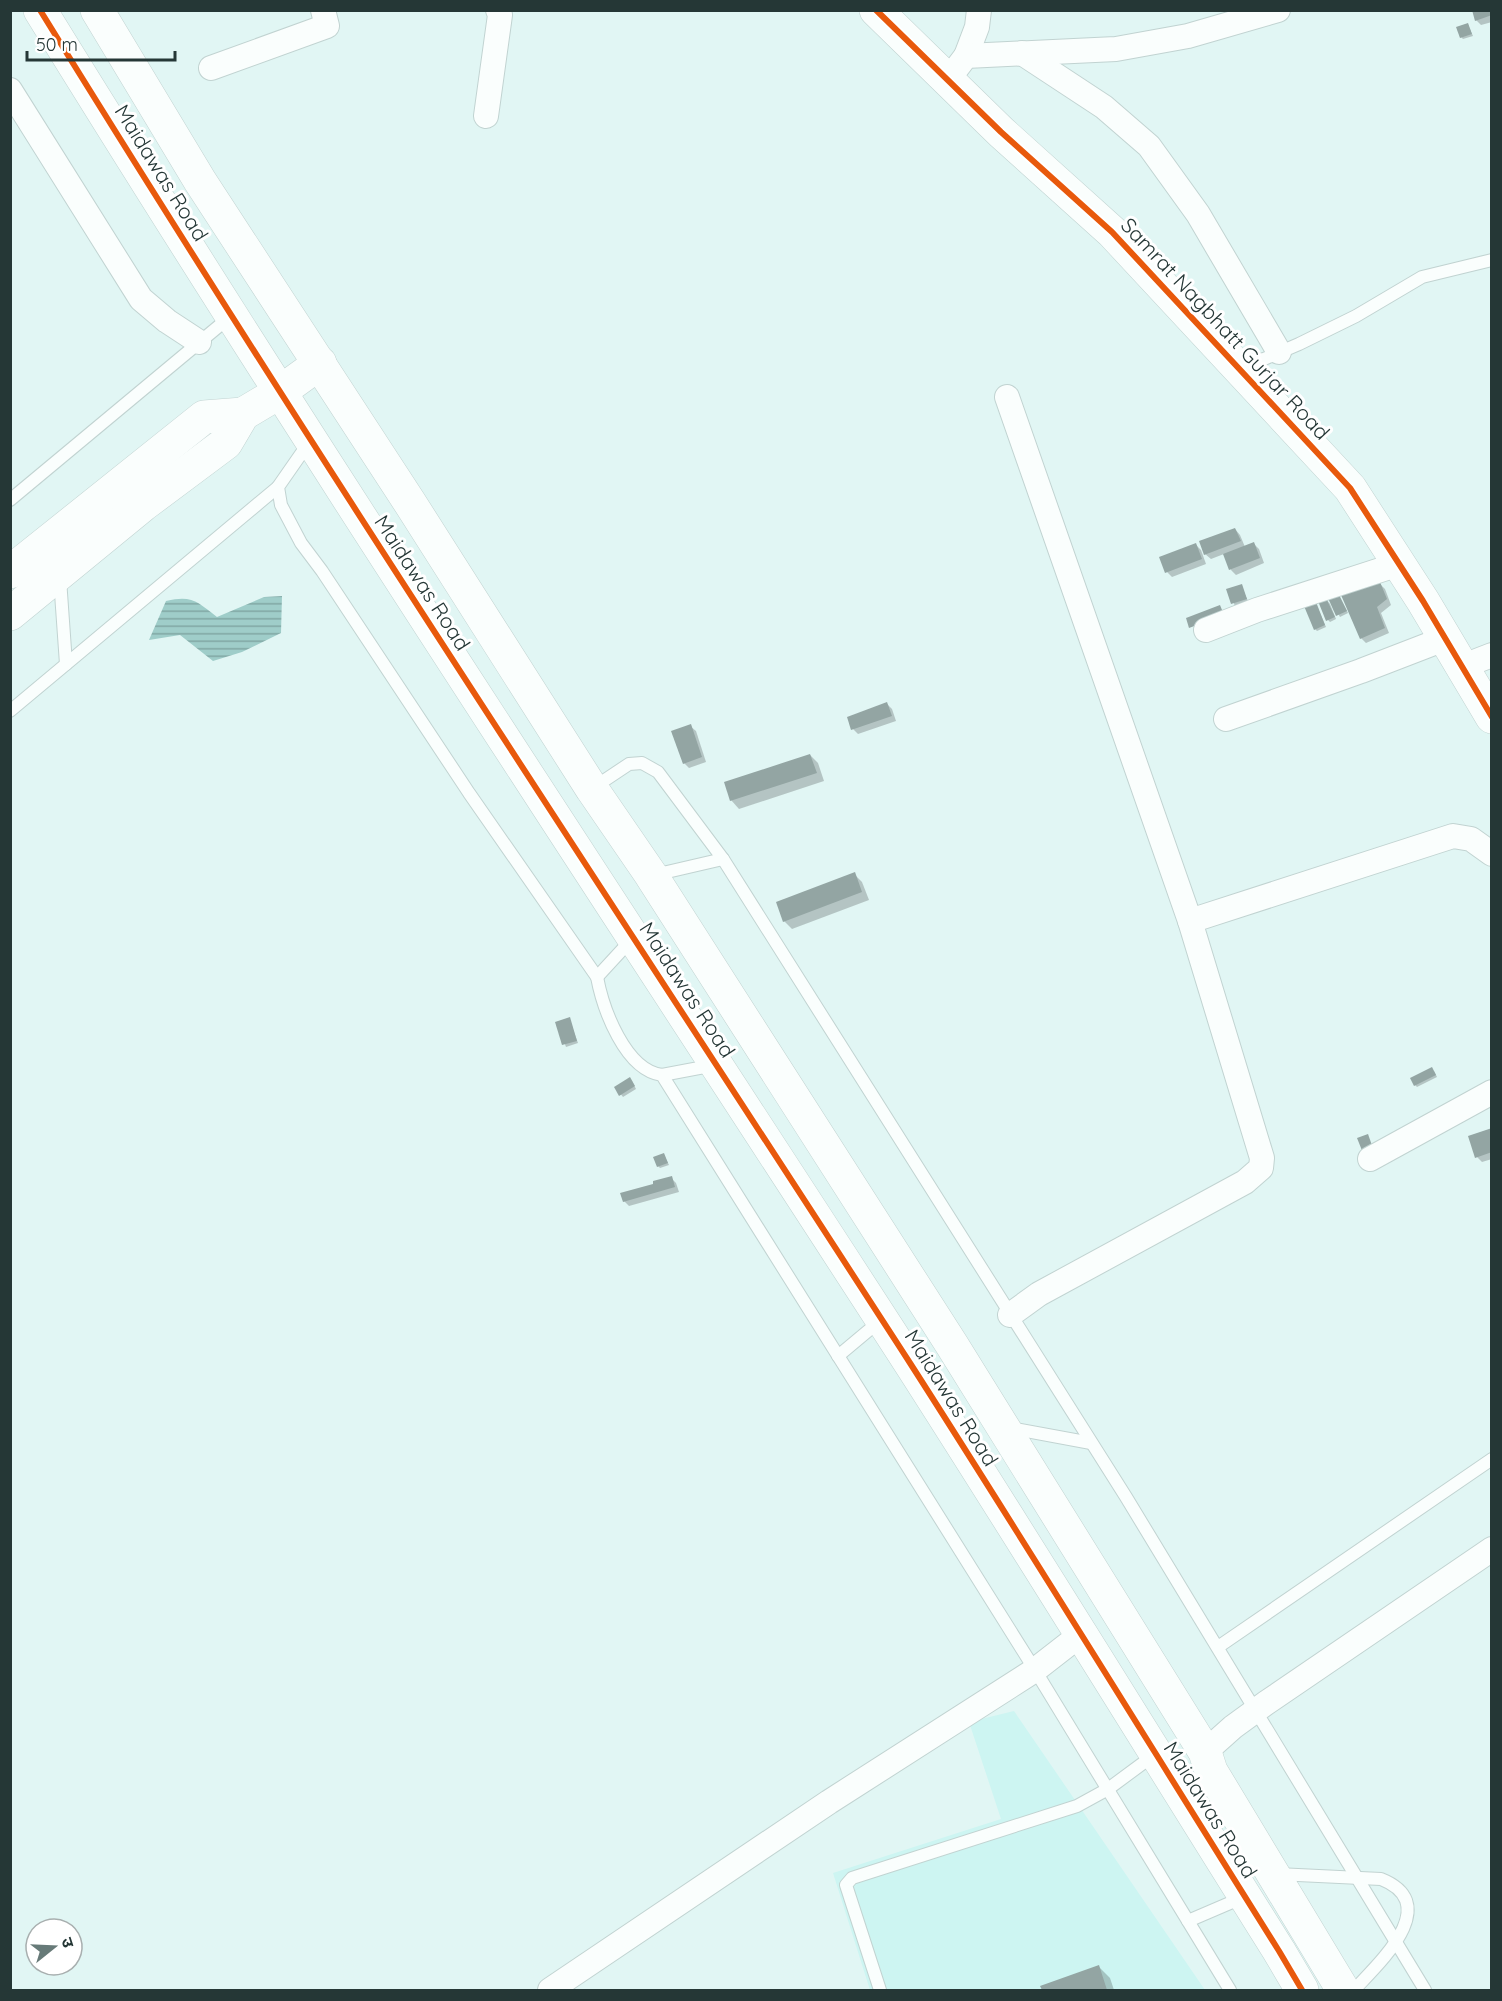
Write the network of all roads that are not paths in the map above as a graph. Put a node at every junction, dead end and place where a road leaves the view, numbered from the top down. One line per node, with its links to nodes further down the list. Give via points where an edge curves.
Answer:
1 (40, 10): 14 (street, Maidawas Road)
2 (97, 10): 17 (street, Maidawas Road, via 200,181)
3 (323, 10): 9 (street, via 327,26)
4 (498, 10): 12 (street)
5 (876, 10): 10 (street, Samrat Nagbhatt Gurjar Road)
6 (979, 10): 10 (street, via 977,27)
7 (1278, 10): 8 (street, via 1188,36 1116,50)
8 (1022, 53): 10 (street); 16 (street, via 1104,106 1149,146 1198,214)
9 (211, 68)
10 (957, 68): 18 (street, Samrat Nagbhatt Gurjar Road, via 1001,132 1112,232)
11 (10, 90): 15 (street, via 141,299)
12 (486, 116)
13 (1491, 260): 16 (lane, via 1422,277 1356,316)
14 (231, 316): 15 (lane); 19 (street, Maidawas Road)
15 (199, 342): 24 (lane)
16 (1279, 352): 18 (lane)
17 (320, 363): 19 (street); 37 (street, Maidawas Road)
18 (1235, 364): 25 (street, Samrat Nagbhatt Gurjar Road, via 1350,488)
19 (280, 392): 21 (street); 22 (street, Maidawas Road)
20 (1007, 397): 41 (street)
21 (243, 414): 26 (street, via 204,417); 27 (street, via 226,443)
22 (311, 440): 23 (lane); 42 (street, Maidawas Road)
23 (278, 486): 32 (lane); 43 (lane, via 281,506 301,543)
24 (10, 500)
25 (1399, 564): 29 (street); 30 (street, Samrat Nagbhatt Gurjar Road)
26 (10, 572)
27 (60, 573): 28 (street); 32 (lane)
28 (10, 614)
29 (1206, 630)
30 (1444, 639): 33 (street, Samrat Nagbhatt Gurjar Road); 36 (street)
31 (1491, 655): 33 (street)
32 (66, 664): 34 (lane)
33 (1461, 667): 35 (street, Samrat Nagbhatt Gurjar Road)
34 (10, 711)
35 (1491, 717)
36 (1226, 719)
37 (592, 789): 39 (lane, via 629,764 642,763 658,772); 40 (street, Maidawas Road)
38 (1491, 854): 41 (street, via 1471,839 1453,836)
39 (723, 859): 40 (lane); 48 (lane)
40 (651, 875): 51 (street, Maidawas Road)
41 (1190, 921): 48 (street, via 1262,1158 1261,1168 1245,1182 1039,1294)
42 (633, 938): 43 (lane); 44 (street, Maidawas Road)
43 (597, 977): 45 (lane, via 611,1025 636,1061 651,1073)
44 (716, 1064): 45 (lane); 49 (street, Maidawas Road)
45 (662, 1075): 50 (lane)
46 (1491, 1092): 47 (street)
47 (1370, 1159)
48 (1010, 1315): 52 (lane)
49 (882, 1319): 50 (lane); 55 (street, Maidawas Road)
50 (838, 1356): 57 (lane)
51 (1003, 1427): 52 (lane); 59 (street, Maidawas Road)
52 (1091, 1443): 56 (lane)
53 (1491, 1459): 56 (lane)
54 (1491, 1549): 58 (street)
55 (1080, 1635): 57 (street); 60 (street, Maidawas Road)
56 (1218, 1647): 58 (lane)
57 (1035, 1670): 61 (lane); 67 (street, via 829,1802)
58 (1257, 1710): 59 (street); 63 (lane)
59 (1205, 1752): 62 (street, Maidawas Road, via 1211,1771)
60 (1155, 1754): 61 (lane); 64 (street, Maidawas Road)
61 (1107, 1790): 65 (lane); 68 (lane, via 1077,1806 852,1878 846,1885)
62 (1273, 1874): 63 (lane); 71 (street, Maidawas Road)
63 (1358, 1878): 66 (lane); 66 (lane, via 1395,1884 1405,1896 1408,1909)
64 (1245, 1897): 65 (lane); 70 (street, Maidawas Road)
65 (1188, 1921): 69 (lane)
66 (1397, 1943): 72 (lane); 73 (lane)
67 (550, 1990)
68 (880, 1990)
69 (1230, 1990)
70 (1302, 1990)
71 (1343, 1990)
72 (1354, 1990)
73 (1425, 1990)

